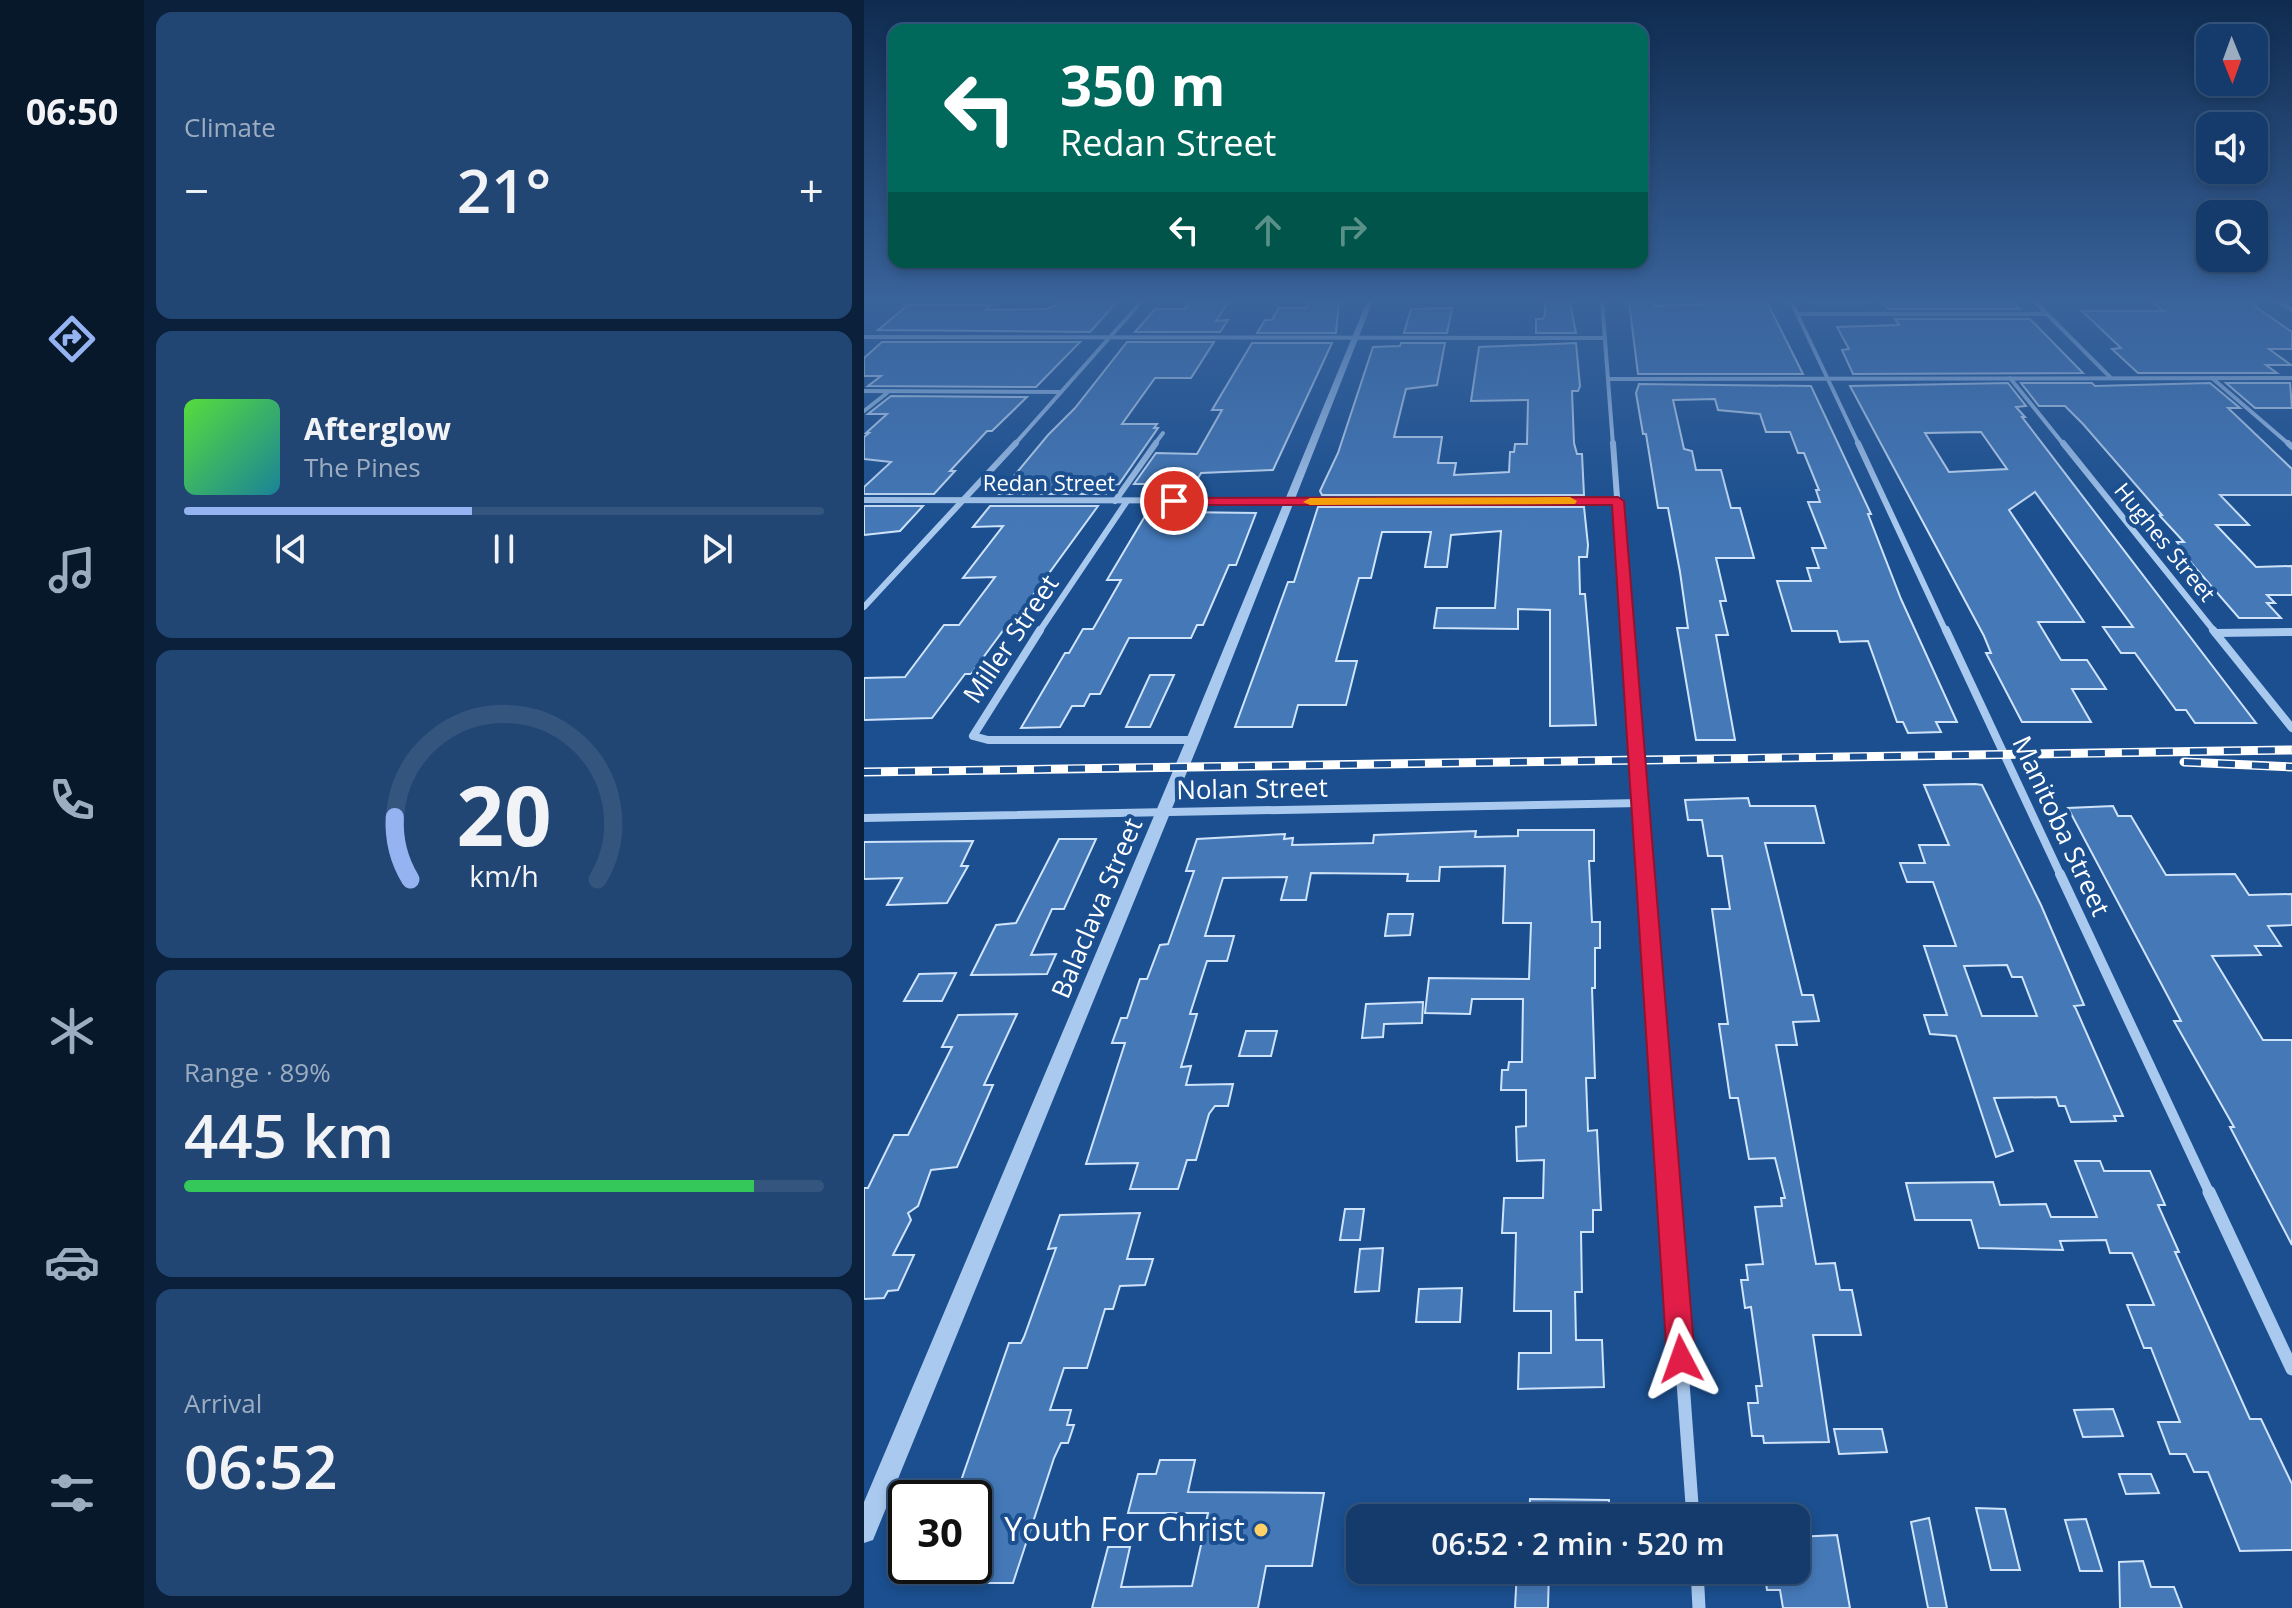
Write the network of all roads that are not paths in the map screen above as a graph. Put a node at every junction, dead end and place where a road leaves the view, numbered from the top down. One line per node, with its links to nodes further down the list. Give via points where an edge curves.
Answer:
1 (1074, 376): 11 (street)
2 (1339, 376): 21 (street, Balaclava Street)
3 (1826, 376): 9 (street, Manitoba Street)
4 (2010, 378): 5 (street); 9 (street); 24 (street, Hughes Street)
5 (2111, 378): 6 (street)
6 (2211, 378): 7 (street); 15 (street)
7 (2292, 378)
8 (1609, 379): 9 (street); 20 (street)
9 (1827, 379): 30 (street, Manitoba Street)
10 (864, 391): 12 (street)
11 (1059, 392): 12 (street); 17 (street)
12 (887, 393): 13 (street)
13 (864, 411)
14 (1163, 433): 18 (street)
15 (2292, 447)
16 (864, 500): 17 (street, Redan Street)
17 (965, 501): 18 (street, Redan Street); 22 (street)
18 (1115, 501): 19 (street, Redan Street)
19 (1127, 501): 21 (street, Redan Street); 26 (street, Miller Street, via 973,736)
20 (1618, 501): 21 (street, Redan Street); 27 (street)
21 (1289, 502): 26 (street, Balaclava Street)
22 (864, 607)
23 (2292, 632): 24 (street)
24 (2216, 633): 25 (street, Hughes Street)
25 (2292, 728)
26 (1193, 740): 28 (street, Balaclava Street)
27 (1640, 803): 28 (street, Nolan Street); 31 (street)
28 (1163, 810): 29 (street, Nolan Street); 32 (street, Balaclava Street)
29 (864, 818)
30 (2292, 1369)
31 (1692, 1504)
32 (864, 1531)
33 (1698, 1584): 34 (street)
34 (1699, 1608)

